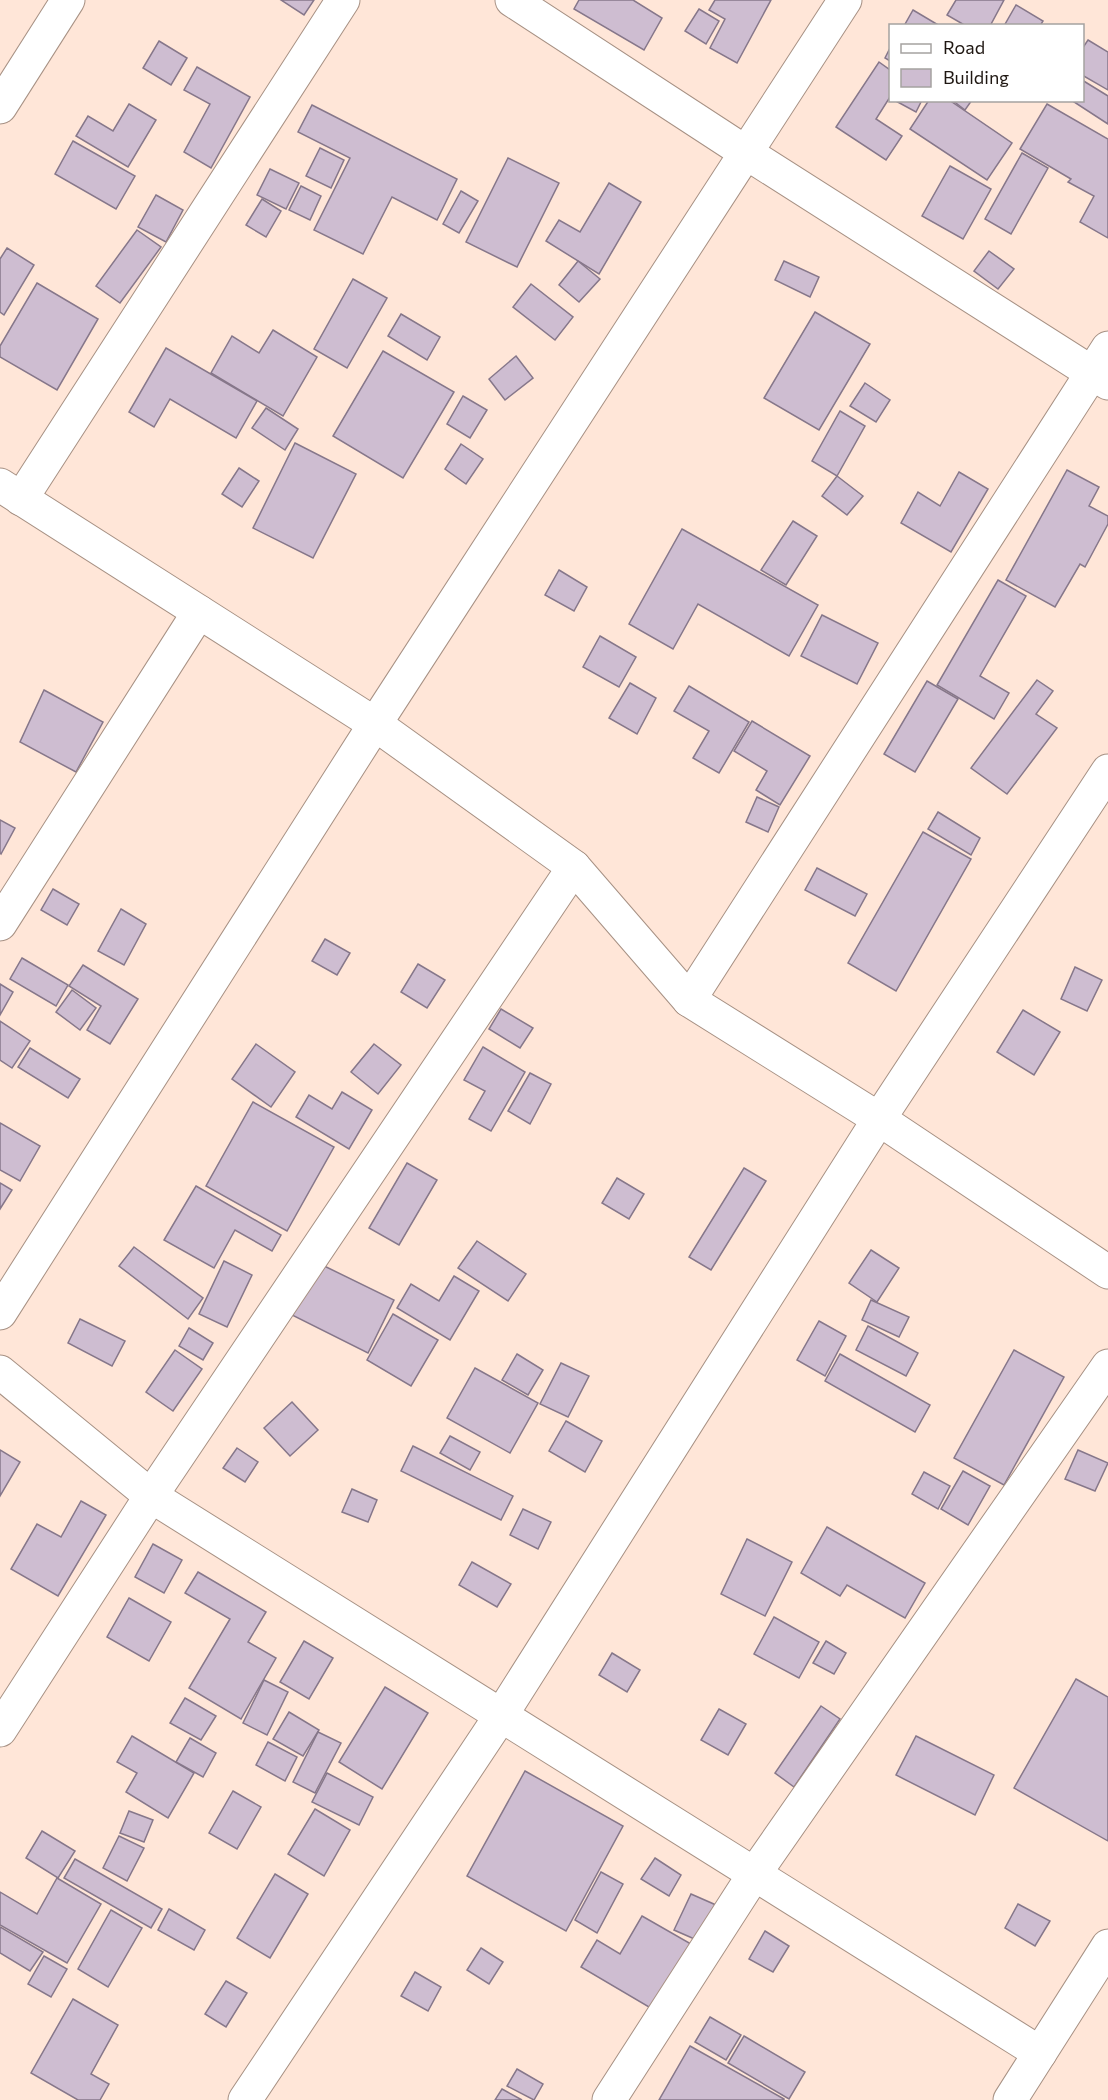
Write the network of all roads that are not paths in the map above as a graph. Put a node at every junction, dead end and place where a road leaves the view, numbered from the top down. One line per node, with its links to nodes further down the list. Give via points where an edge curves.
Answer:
1 (68, 0): 5 (street)
2 (344, 0): 8 (street)
3 (512, 0): 6 (street)
4 (845, 0): 6 (street)
5 (0, 107)
6 (745, 152): 7 (street); 10 (street)
7 (1103, 368): 14 (street)
8 (10, 492): 9 (street)
9 (199, 612): 10 (street); 13 (street)
10 (375, 724): 12 (street); 17 (street)
11 (1108, 771): 15 (street)
12 (574, 867): 14 (street); 20 (street)
13 (0, 924)
14 (689, 1000): 15 (street)
15 (879, 1119): 16 (street); 21 (street)
16 (1108, 1272)
17 (0, 1313)
18 (1108, 1366): 23 (street)
19 (0, 1372): 20 (street)
20 (152, 1496): 21 (street); 22 (street)
21 (502, 1714): 23 (street); 26 (street)
22 (0, 1730)
23 (755, 1874): 25 (street); 27 (street)
24 (1108, 1946): 25 (street)
25 (1041, 2053): 28 (street)
26 (245, 2100)
27 (609, 2100)
28 (1010, 2100)

